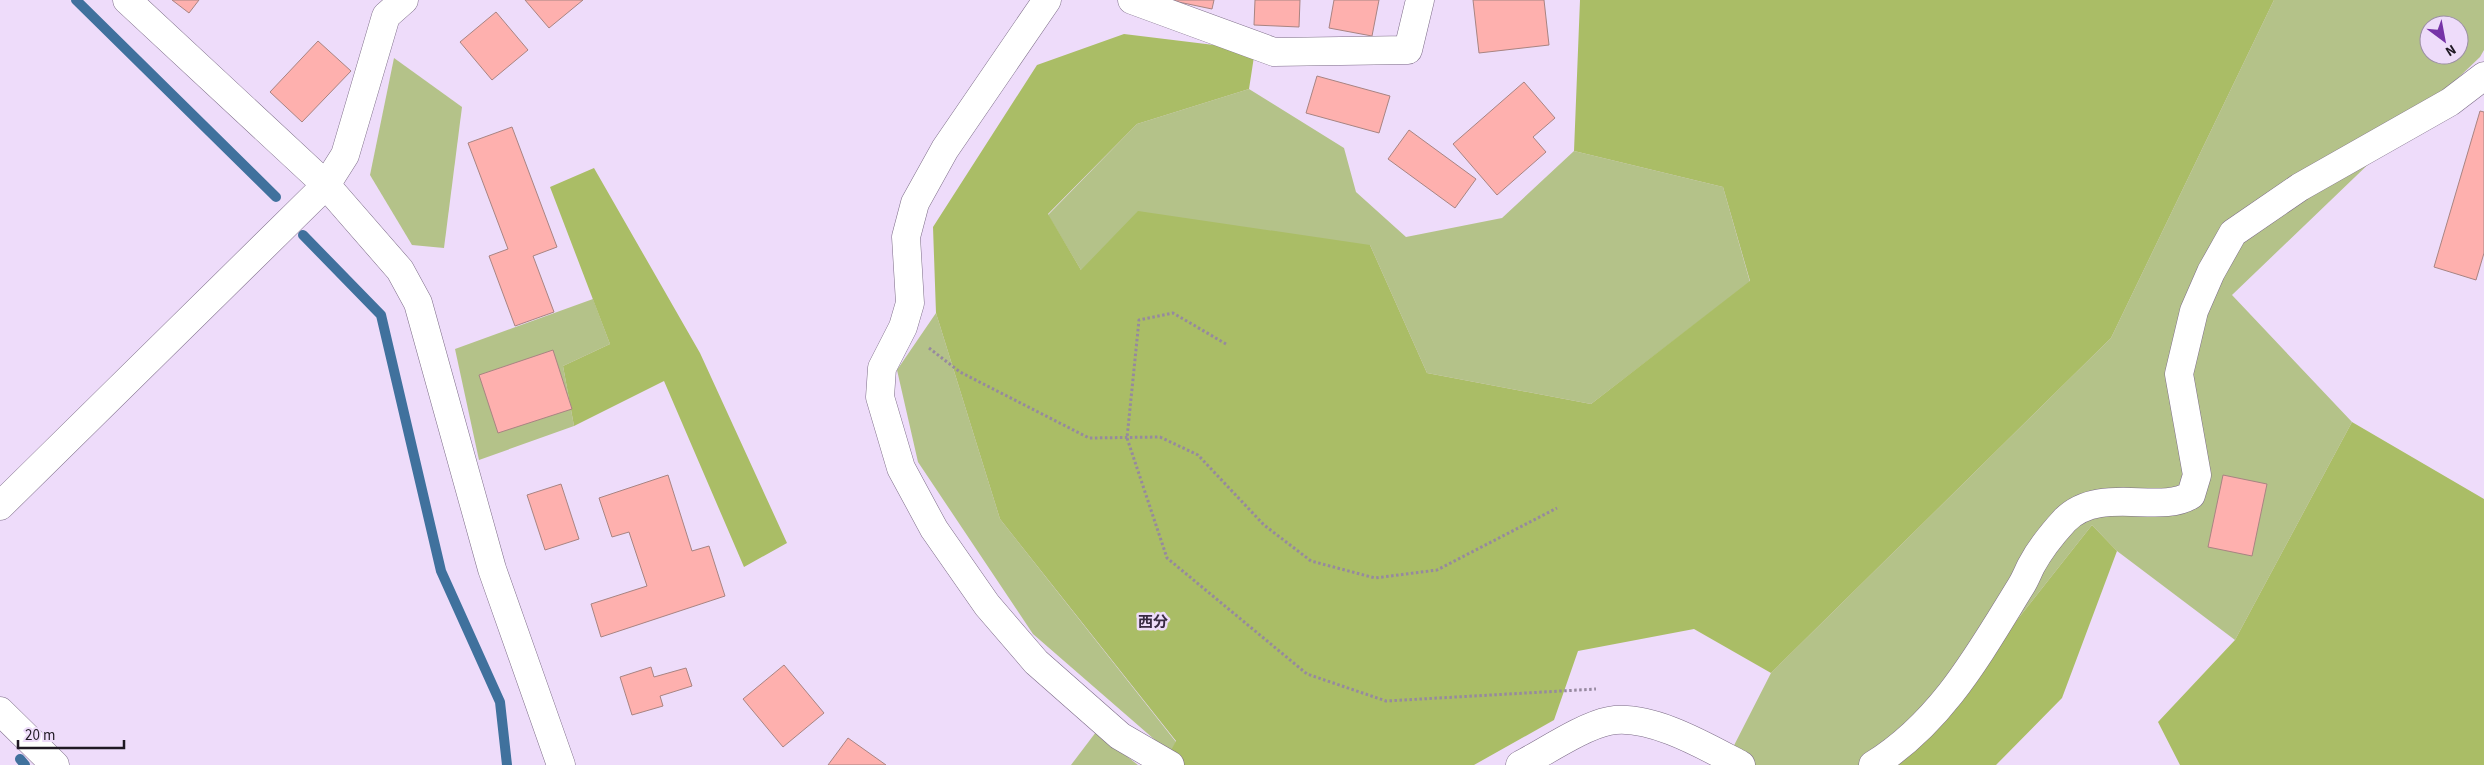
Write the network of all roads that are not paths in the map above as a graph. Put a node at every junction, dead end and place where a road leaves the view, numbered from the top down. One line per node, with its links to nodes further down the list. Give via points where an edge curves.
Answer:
1 (127, 0): 7 (street)
2 (404, 0): 7 (street, via 386,16 345,155)
3 (1047, 0): 12 (street, via 945,149 915,203 906,237 910,303 903,327 882,368 880,397 900,468 934,529 987,605 1036,662 1120,736)
4 (1132, 0): 5 (street, via 1274,52 1408,50)
5 (1420, 0)
6 (2484, 76): 15 (street, via 2450,102 2300,187 2233,233 2194,311 2179,374 2196,475 2191,495 2180,502 2132,500 2088,505 2066,519 2032,564 2023,584 1964,677 1935,714 1896,751)
7 (326, 185): 8 (street); 11 (street, via 400,270 418,303 492,569)
8 (0, 506)
9 (0, 710): 10 (street)
10 (55, 765)
11 (561, 765)
12 (1170, 765)
13 (1520, 765): 14 (street, via 1579,733 1610,721 1647,722)
14 (1742, 765)
15 (1873, 765)

